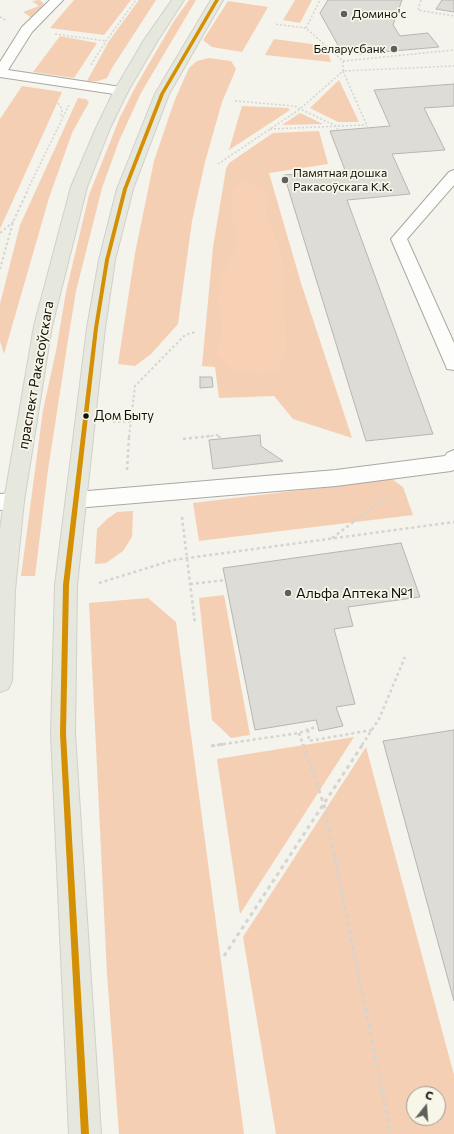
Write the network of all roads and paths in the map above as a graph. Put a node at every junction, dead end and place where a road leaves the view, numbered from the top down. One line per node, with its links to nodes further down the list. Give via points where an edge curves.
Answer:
1 (57, 0): 15 (lane, via 27,30)
2 (136, 0): 13 (path)
3 (178, 0): 16 (main road, праспект Ракасоўскага)
4 (218, 0): 38 (main road, via 162,94 125,189 108,260 96,328)
5 (320, 0): 9 (path)
6 (421, 0): 7 (path, via 418,10)
7 (454, 16)
8 (274, 24): 9 (path)
9 (306, 28): 11 (path)
10 (454, 50): 11 (path)
11 (343, 61): 14 (path)
12 (454, 66): 14 (path)
13 (88, 70)
14 (343, 71): 19 (path); 20 (path)
15 (0, 72): 16 (lane)
16 (121, 91): 39 (main road, праспект Ракасоўскага, via 79,187 43,326)
17 (71, 101): 27 (path)
18 (236, 101): 19 (path, via 294,106)
19 (300, 109): 21 (path); 23 (path)
20 (366, 125): 21 (path); 22 (path)
21 (336, 126): 23 (path); 24 (path)
22 (368, 128)
23 (269, 129): 25 (path)
24 (338, 130)
25 (218, 164)
26 (454, 175): 30 (lane, via 399,239)
27 (13, 222): 28 (path); 29 (path)
28 (0, 233)
29 (0, 269)
30 (447, 331): 32 (lane)
31 (195, 332): 37 (path, via 185,335 135,386)
32 (454, 364)
33 (183, 439): 34 (path, via 219,435)
34 (220, 439)
35 (454, 458): 36 (lane, via 451,463)
36 (416, 467): 38 (lane, via 336,478); 42 (path, via 382,502)
37 (127, 471)
38 (76, 500): 57 (main road, via 66,586 63,734)
39 (7, 502): 49 (main road, праспект Ракасоўскага)
40 (182, 510): 43 (path)
41 (454, 522): 42 (path)
42 (331, 539): 43 (path)
43 (186, 560): 45 (path, via 173,560); 46 (path)
44 (226, 580): 46 (path)
45 (99, 583)
46 (190, 584): 47 (path)
47 (195, 624)
48 (405, 657): 52 (path)
49 (0, 681)
50 (318, 726): 51 (path)
51 (308, 730): 52 (path, via 309,741); 53 (path)
52 (372, 730): 55 (path)
53 (299, 733): 54 (path); 55 (path)
54 (211, 746)
55 (324, 805): 56 (path); 58 (path)
56 (224, 956)
57 (85, 1134)
58 (391, 1134)

